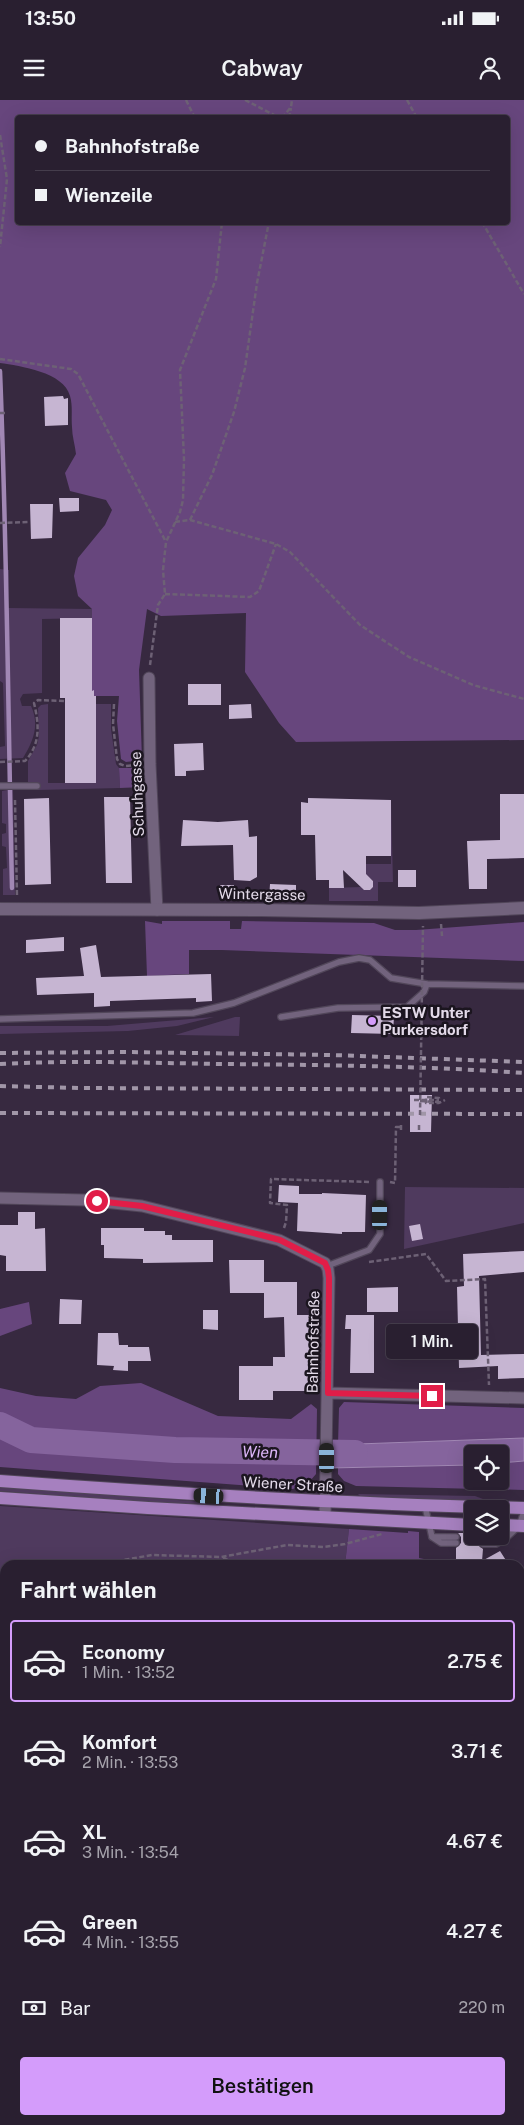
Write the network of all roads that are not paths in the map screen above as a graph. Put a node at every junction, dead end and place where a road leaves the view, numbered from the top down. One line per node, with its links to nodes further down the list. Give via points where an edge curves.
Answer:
1 (149, 678): 6 (street, Schuhgasse)
2 (6, 786): 3 (lane)
3 (37, 786)
4 (524, 908): 6 (street, Wintergasse, via 419,913)
5 (0, 909): 6 (street, Wintergasse)
6 (157, 910)
7 (427, 984): 8 (lane); 9 (lane, via 424,992 407,1008 338,1008); 10 (lane, via 391,978 370,960 358,958 338,962 234,1003 193,1014)
8 (524, 986)
9 (281, 1017)
10 (0, 1019)
11 (380, 1182): 13 (lane, via 380,1234 369,1250)
12 (0, 1198): 13 (street, via 84,1200 142,1206 280,1240)
13 (327, 1266): 14 (street, Bahnhofstraße)
14 (328, 1393): 15 (street); 18 (street, Bahnhofstraße)
15 (524, 1398)
16 (0, 1481): 18 (main road, Wiener Straße)
17 (0, 1498): 22 (main road, Wiener Straße)
18 (326, 1502): 19 (main road, Wiener Straße); 22 (street, Bahnhofstraße)
19 (426, 1506): 20 (main road, Wiener Straße); 23 (lane)
20 (524, 1508)
21 (524, 1512): 25 (lane)
22 (325, 1518): 23 (main road, Wiener Straße)
23 (429, 1524): 24 (main road, Wiener Straße); 27 (lane, via 432,1537)
24 (464, 1525)
25 (521, 1526): 26 (lane)
26 (509, 1536)
27 (456, 1540)

